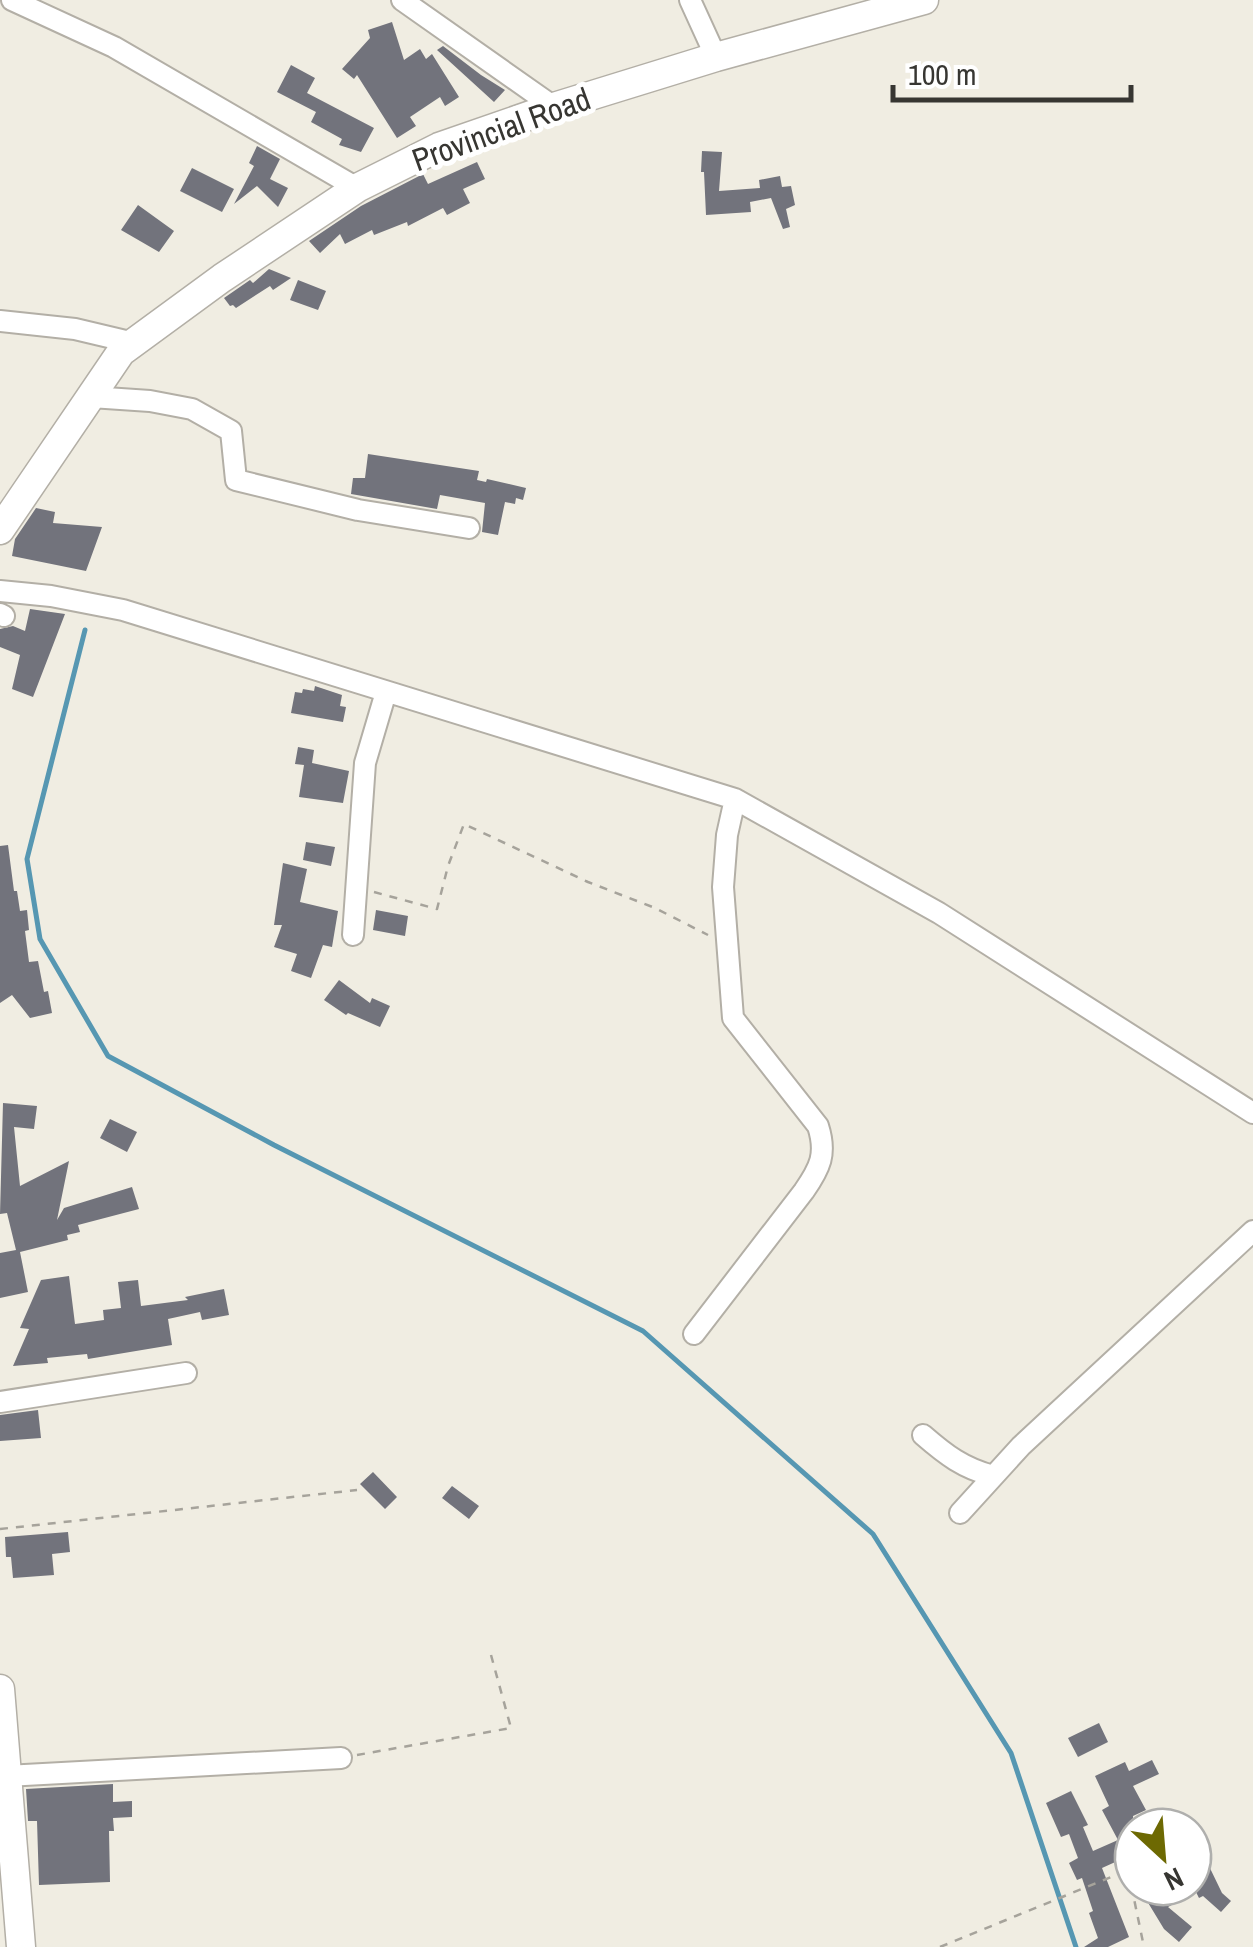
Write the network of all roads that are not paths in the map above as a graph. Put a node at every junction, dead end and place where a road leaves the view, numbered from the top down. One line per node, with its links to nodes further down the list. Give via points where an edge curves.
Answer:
1 (12, 0): 7 (street, via 114,47)
2 (402, 0): 6 (street)
3 (690, 0): 5 (street)
4 (924, 0): 5 (main road, Provincial Road)
5 (716, 57): 6 (main road, Provincial Road)
6 (554, 106): 7 (main road, Provincial Road, via 439,147)
7 (357, 188): 9 (main road, Provincial Road)
8 (0, 321): 9 (street, via 74,329)
9 (128, 348): 10 (main road, Provincial Road)
10 (91, 397): 11 (street, via 192,409 231,430 236,480); 12 (main road, Provincial Road)
11 (469, 528)
12 (0, 530)
13 (0, 591): 14 (street, via 123,610)
14 (386, 692): 15 (street); 16 (street, via 365,763)
15 (736, 799): 17 (street, via 939,914); 19 (street, via 724,856 733,1018 818,1126 825,1147 812,1180)
16 (353, 935)
17 (1253, 1113)
18 (1253, 1231): 23 (street)
19 (694, 1334)
20 (186, 1373): 21 (street)
21 (0, 1402)
22 (923, 1435): 23 (street, via 953,1461)
23 (993, 1476): 24 (street)
24 (960, 1513)
25 (0, 1689): 27 (main road)
26 (341, 1758): 27 (street)
27 (6, 1776): 28 (main road)
28 (21, 1947)

